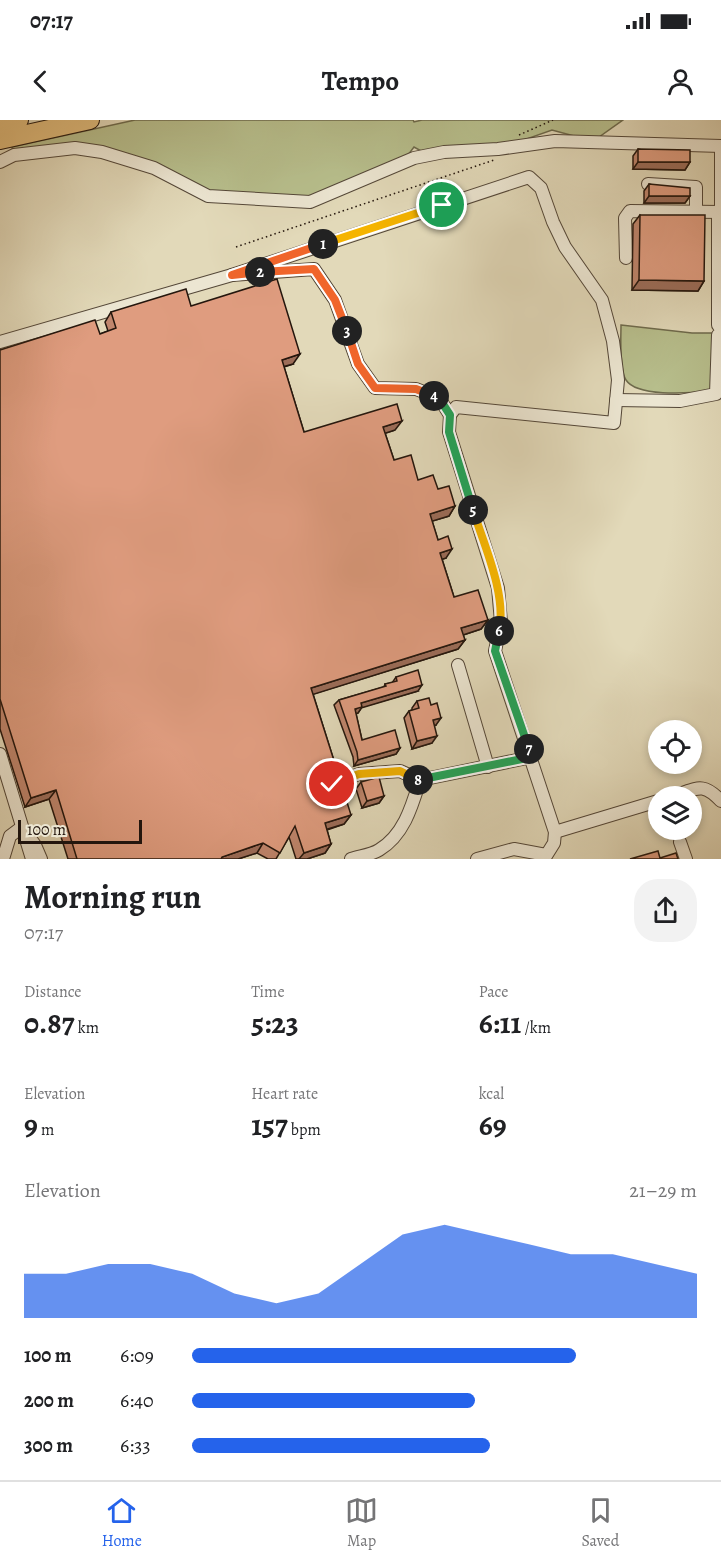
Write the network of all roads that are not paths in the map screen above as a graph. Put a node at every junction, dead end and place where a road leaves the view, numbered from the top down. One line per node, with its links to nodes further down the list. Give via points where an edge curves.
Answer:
1 (19, 120): 3 (highway)
2 (90, 120): 4 (highway)
3 (0, 124)
4 (0, 140)
5 (721, 146): 6 (street, via 555,141 444,152 414,158 310,202 208,196 154,168 75,148 14,155); 9 (street)
6 (0, 162)
7 (648, 184): 8 (street, via 696,187)
8 (696, 212): 9 (street); 10 (street, via 630,211 626,218)
9 (720, 212): 13 (street, via 716,394 680,401)
10 (626, 258)
11 (232, 275): 12 (street); 13 (street, via 529,177 541,188 565,247 602,300 613,341 618,380); 14 (street, via 314,269 335,300 358,364 375,388 416,389 439,398)
12 (0, 342)
13 (616, 400): 14 (street, via 614,423 456,407)
14 (450, 415): 17 (street, via 449,432 498,588 501,622 495,651)
15 (458, 665): 18 (street)
16 (0, 754): 24 (street)
17 (532, 757): 18 (street); 25 (street)
18 (488, 767): 19 (street)
19 (420, 780): 20 (street, via 400,771 359,774); 27 (street, via 411,811)
20 (332, 784)
21 (702, 788): 22 (street, via 710,789)
22 (721, 801)
23 (648, 804): 25 (street)
24 (22, 827): 29 (street, via 10,836); 30 (street); 31 (street)
25 (555, 832): 28 (street, via 554,843)
26 (680, 842): 34 (street)
27 (380, 855): 32 (street)
28 (545, 857): 33 (street, via 514,849)
29 (3, 859)
30 (32, 859)
31 (41, 859)
32 (351, 859)
33 (477, 859)
34 (686, 859)

